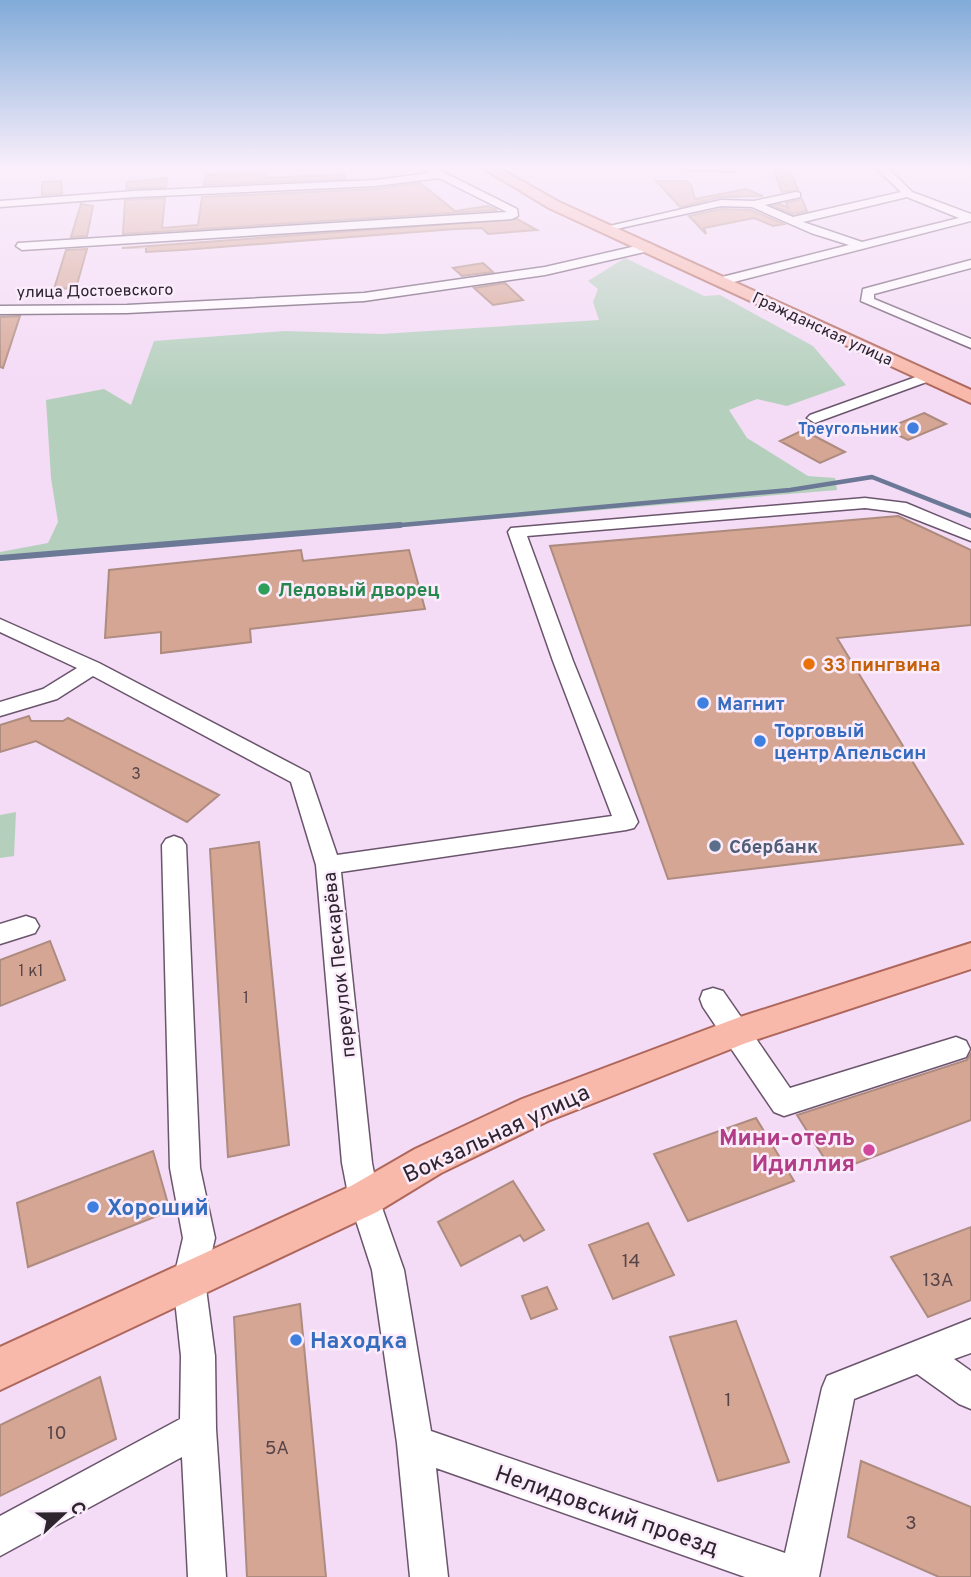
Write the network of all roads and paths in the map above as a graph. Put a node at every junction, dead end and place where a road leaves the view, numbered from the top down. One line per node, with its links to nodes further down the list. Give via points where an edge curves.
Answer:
1 (110, 241): 6 (street)
2 (635, 241): 7 (main road, Гражданская улица)
3 (847, 241): 5 (street)
4 (878, 241): 5 (street)
5 (860, 245): 9 (street)
6 (22, 246)
7 (649, 247): 9 (main road, Гражданская улица); 10 (street, улица Достоевского, via 545,271 364,297 127,309)
8 (971, 264): 11 (street, via 867,292 868,301)
9 (722, 281): 12 (main road, Гражданская улица)
10 (0, 310)
11 (971, 344)
12 (927, 376): 13 (main road, Гражданская улица); 14 (street)
13 (971, 397)
14 (815, 418)
15 (971, 536): 20 (street, via 900,507 865,503 517,532 626,822)
16 (0, 625): 17 (street, переулок Пескарёва)
17 (92, 667): 18 (street, via 50,694); 20 (street, переулок Пескарёва, via 301,778)
18 (0, 709)
19 (174, 845): 28 (street, via 185,1168 199,1238)
20 (328, 865): 27 (street, переулок Пескарёва)
21 (26, 926): 22 (street)
22 (0, 934)
23 (971, 956): 25 (main road, Вокзальная улица)
24 (713, 999): 25 (street)
25 (737, 1032): 26 (street, via 784,1103); 27 (main road, Вокзальная улица, via 535,1110 428,1161)
26 (956, 1049)
27 (364, 1199): 28 (main road, Вокзальная улица); 34 (street, via 388,1270)
28 (190, 1281): 31 (main road, Вокзальная улица); 33 (street, via 198,1356)
29 (971, 1336): 30 (street)
30 (920, 1356): 32 (street); 38 (street, via 839,1388)
31 (0, 1370)
32 (971, 1392)
33 (198, 1429): 35 (street); 36 (street)
34 (415, 1443): 37 (street); 38 (street, Нелидовский проезд)
35 (0, 1537)
36 (207, 1577)
37 (429, 1577)
38 (800, 1577)

